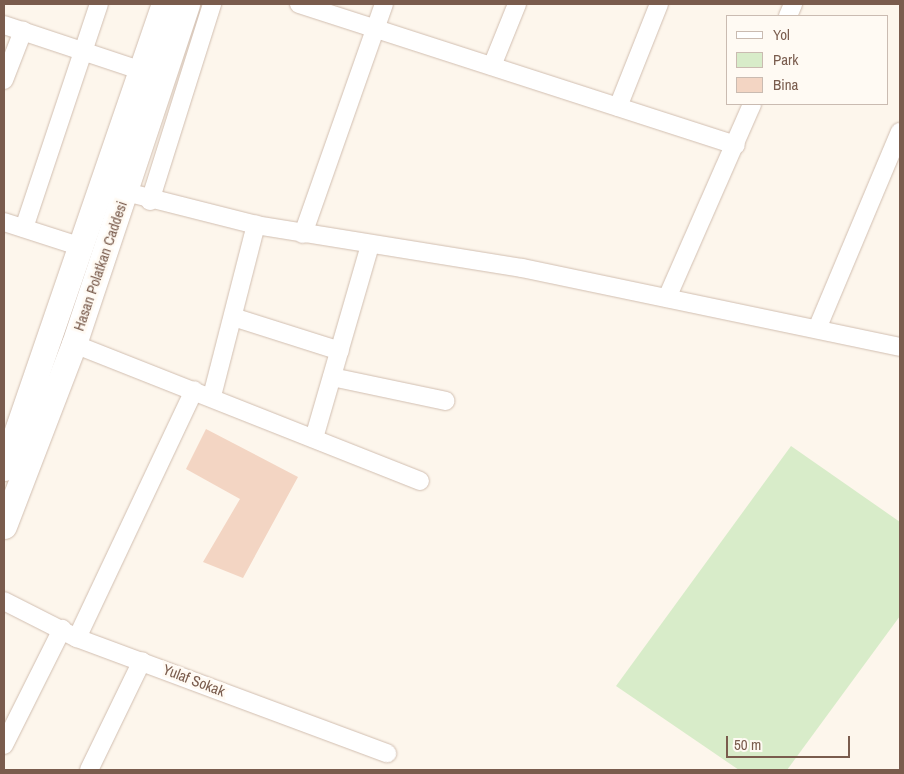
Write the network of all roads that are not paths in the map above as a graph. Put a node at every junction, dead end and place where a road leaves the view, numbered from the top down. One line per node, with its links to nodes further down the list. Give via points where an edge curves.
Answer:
1 (99, 4): 12 (street)
2 (164, 4): 14 (main road, Hasan Polatkan Caddesi)
3 (187, 4): 20 (main road, Hasan Polatkan Caddesi)
4 (212, 4): 21 (street)
5 (299, 4): 10 (street)
6 (384, 4): 10 (street)
7 (516, 4): 13 (street)
8 (659, 4): 17 (street)
9 (4, 25): 11 (street)
10 (375, 28): 13 (street); 25 (street)
11 (23, 31): 12 (street); 15 (street)
12 (83, 52): 14 (street); 24 (street)
13 (492, 66): 17 (street)
14 (142, 72): 20 (main road, Hasan Polatkan Caddesi)
15 (4, 80)
16 (752, 105): 19 (street)
17 (618, 107): 19 (street)
18 (900, 132): 30 (street)
19 (736, 146): 28 (street)
20 (114, 190): 21 (street); 27 (main road, Hasan Polatkan Caddesi); 31 (main road, Hasan Polatkan Caddesi)
21 (150, 200): 23 (street)
22 (4, 222): 24 (street)
23 (256, 225): 25 (street); 29 (street)
24 (24, 228): 27 (street)
25 (303, 234): 26 (street)
26 (370, 246): 28 (street, via 522,268); 33 (street)
27 (82, 247): 39 (main road, Hasan Polatkan Caddesi)
28 (667, 298): 30 (street)
29 (233, 317): 33 (street); 36 (street)
30 (817, 329): 32 (street)
31 (74, 344): 35 (street); 42 (main road, Hasan Polatkan Caddesi)
32 (900, 347)
33 (340, 351): 34 (street)
34 (332, 377): 37 (street); 38 (street)
35 (194, 390): 36 (street); 44 (street)
36 (212, 396): 38 (street)
37 (446, 401)
38 (314, 438): 41 (street)
39 (8, 441): 40 (main road, Hasan Polatkan Caddesi)
40 (4, 468)
41 (420, 481)
42 (4, 526)
43 (4, 600): 44 (street, Yulaf Sokak)
44 (69, 633): 45 (street, Yulaf Sokak); 46 (street)
45 (142, 661): 47 (street, Yulaf Sokak); 48 (street)
46 (4, 745)
47 (387, 753)
48 (89, 770)

